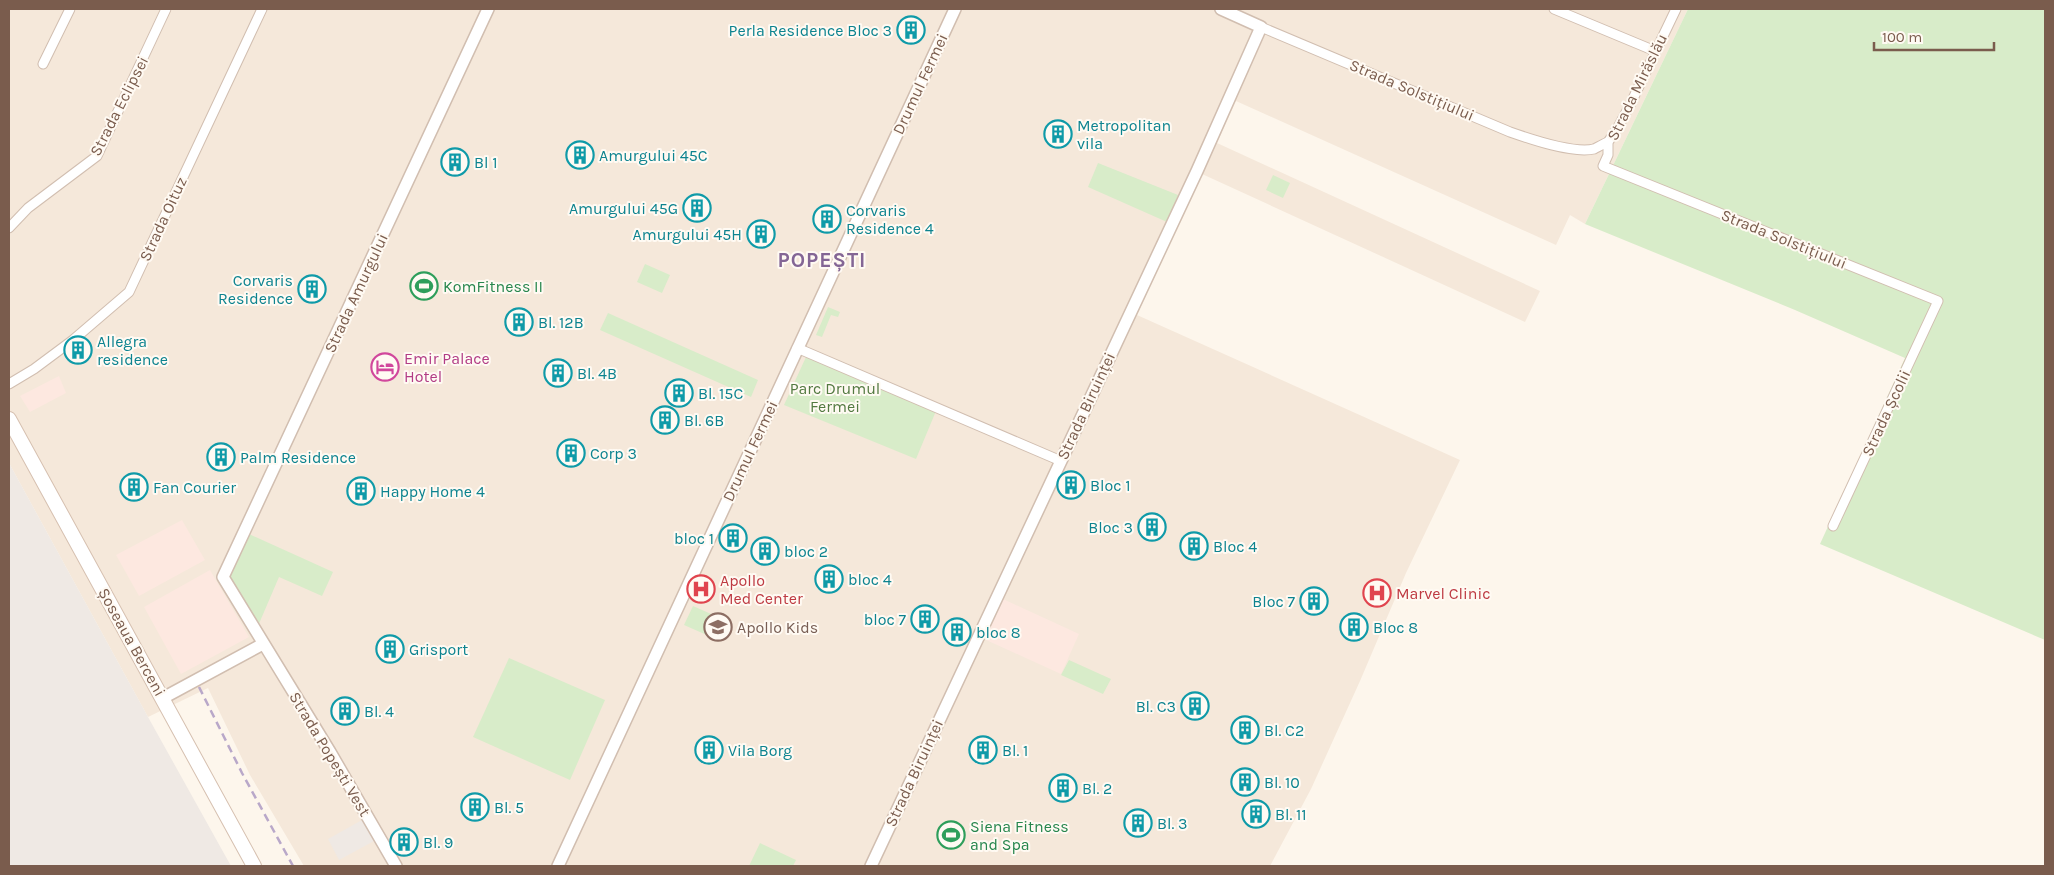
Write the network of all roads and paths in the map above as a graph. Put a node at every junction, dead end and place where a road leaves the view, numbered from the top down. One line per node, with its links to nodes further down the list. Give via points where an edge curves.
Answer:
1 (70, 9): 11 (street)
2 (166, 9): 14 (street, Strada Eclipsei, via 97,156 28,208)
3 (262, 9): 17 (street, Strada Oituz, via 129,292 73,340)
4 (488, 9): 21 (street, Strada Amurgului)
5 (955, 9): 16 (street, Drumul Fermei)
6 (1221, 9): 9 (street, Strada Solstițiului)
7 (1554, 9): 10 (street)
8 (1676, 9): 10 (street, Strada Mirăslău)
9 (1261, 27): 12 (street, Strada Solstițiului, via 1533,140 1593,149); 19 (street, Strada Biruinței)
10 (1656, 51): 12 (street, Strada Mirăslău, via 1618,129)
11 (43, 64)
12 (1608, 142): 13 (street, Strada Mirăslău, via 1608,155)
13 (1603, 166): 15 (street, Strada Solstițiului)
14 (9, 228)
15 (1938, 301): 20 (street, Strada Școlii)
16 (797, 348): 19 (street); 26 (street, Drumul Fermei)
17 (9, 384)
18 (9, 419): 23 (main road, Șoseaua Berceni)
19 (1061, 461): 27 (street, Strada Biruinței)
20 (1833, 526)
21 (223, 577): 22 (street, Strada Popești Vest)
22 (263, 644): 23 (street); 25 (street, Strada Popești Vest)
23 (162, 698): 24 (main road, Șoseaua Berceni)
24 (254, 866)
25 (396, 866)
26 (558, 866)
27 (870, 866)

